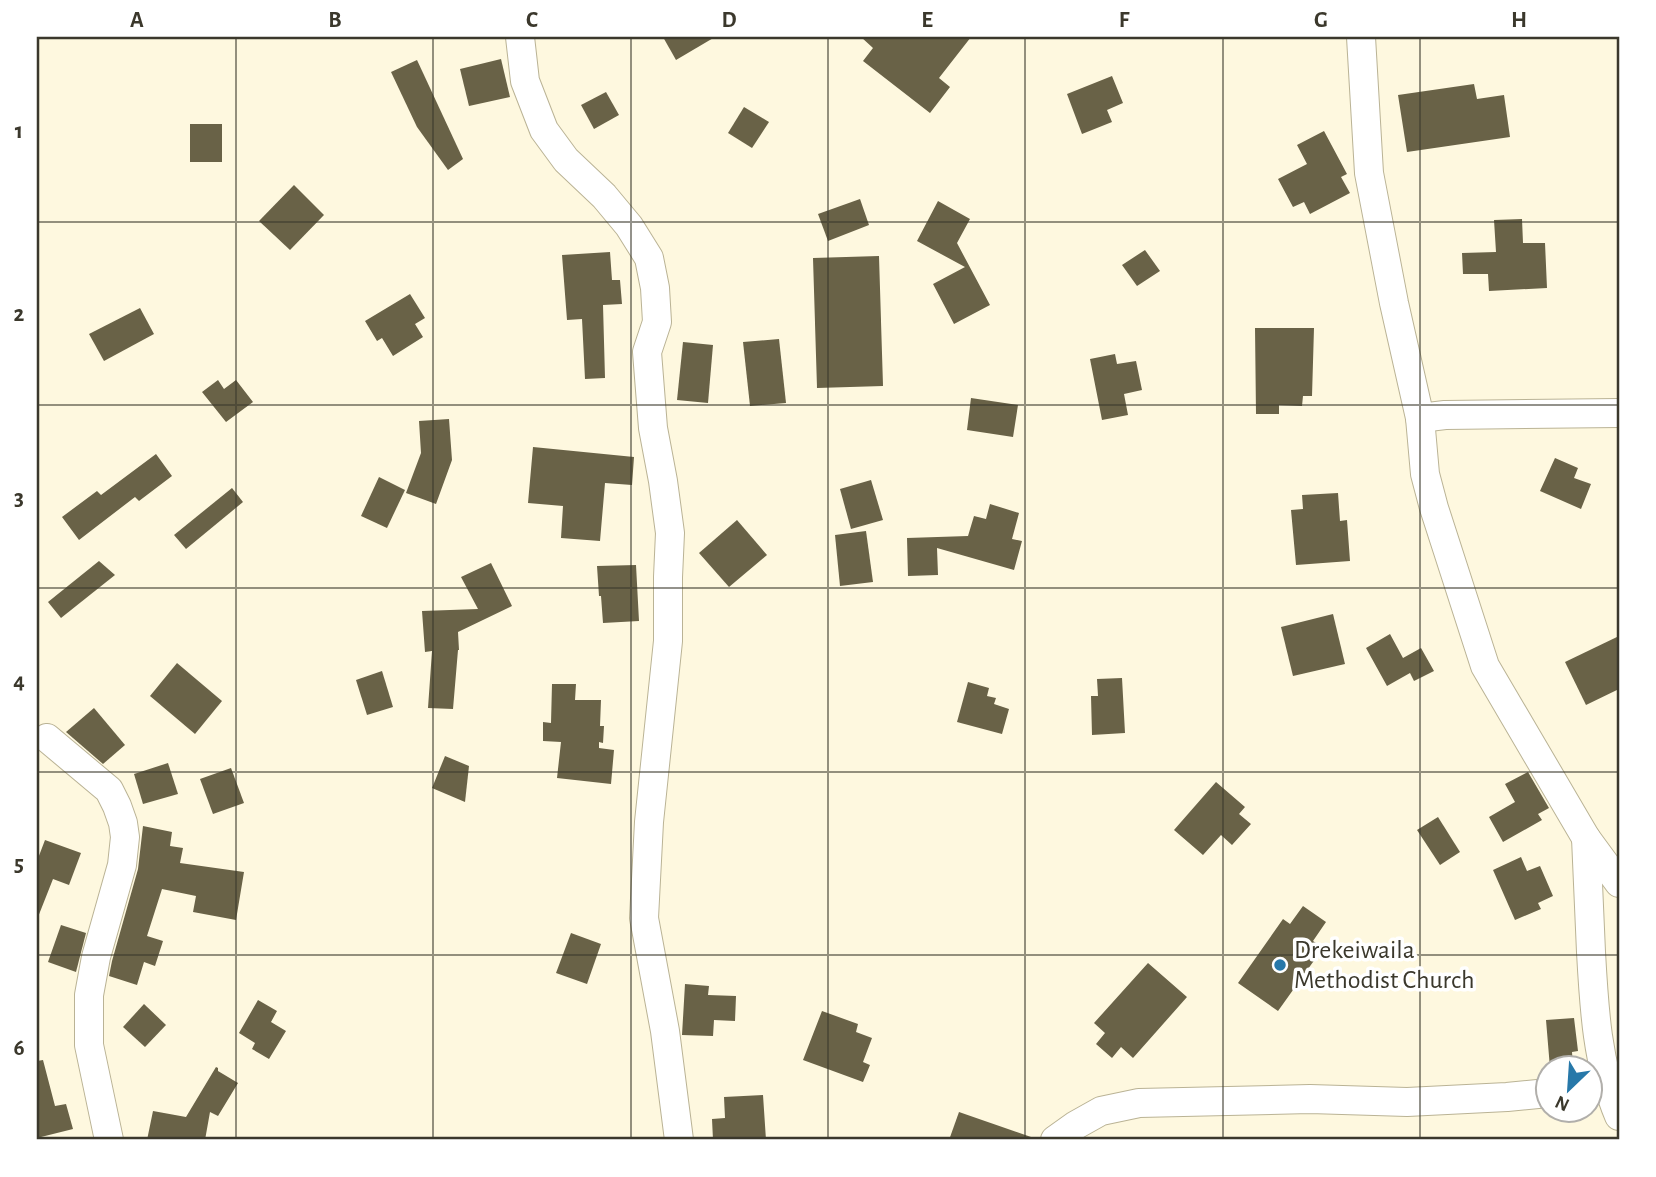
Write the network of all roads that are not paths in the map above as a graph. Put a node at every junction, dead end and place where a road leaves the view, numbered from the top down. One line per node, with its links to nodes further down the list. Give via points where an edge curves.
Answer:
1 (520, 37): 11 (street, via 525,82 544,130 629,226 649,258 655,288 657,322 647,352 649,389 670,533 668,640 644,918 665,1031)
2 (1360, 37): 4 (street, via 1369,173)
3 (1619, 413): 4 (street)
4 (1420, 418): 6 (street, via 1425,474 1485,666)
5 (47, 738): 10 (street, via 109,790 123,823 122,865 89,995 89,1045)
6 (1586, 838): 7 (street); 9 (street, via 1594,1004)
7 (1619, 883)
8 (1534, 1094): 12 (street, via 1407,1102 1139,1103 1101,1111)
9 (1607, 1104)
10 (109, 1140)
11 (678, 1140)
12 (1055, 1140)

